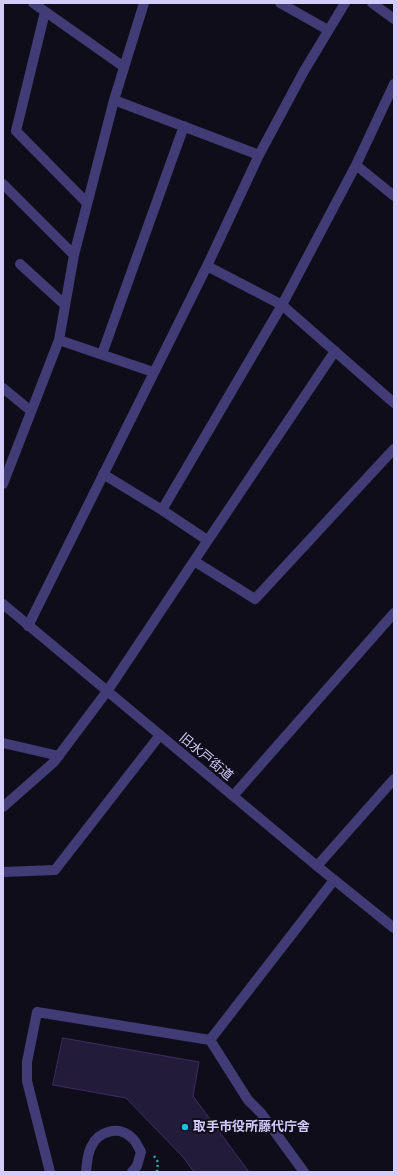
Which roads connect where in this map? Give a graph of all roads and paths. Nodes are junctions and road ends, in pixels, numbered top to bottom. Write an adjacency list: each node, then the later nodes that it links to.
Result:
1 (33, 3): 6 (street)
2 (144, 3): 9 (street)
3 (280, 3): 8 (street)
4 (345, 3): 8 (street)
5 (372, 3): 7 (street)
6 (45, 12): 9 (street); 17 (street)
7 (394, 19)
8 (328, 30): 13 (street)
9 (124, 67): 11 (street)
10 (394, 84): 14 (street)
11 (114, 100): 12 (street); 17 (street)
12 (184, 126): 13 (street); 25 (street)
13 (260, 155): 20 (street)
14 (356, 165): 16 (street); 21 (street)
15 (3, 184): 18 (street)
16 (394, 195)
17 (87, 203): 18 (street)
18 (74, 255): 22 (street)
19 (20, 264): 22 (street)
20 (207, 266): 21 (street); 26 (street)
21 (282, 305): 24 (street); 33 (street)
22 (65, 306): 23 (street)
23 (59, 340): 25 (street); 29 (street)
24 (335, 351): 28 (street); 34 (street)
25 (102, 354): 26 (street)
26 (153, 372): 31 (street)
27 (3, 388): 29 (street)
28 (394, 403)
29 (31, 411): 32 (street)
30 (394, 449): 35 (street)
31 (103, 474): 33 (street); 38 (street)
32 (3, 484)
33 (162, 510): 34 (street)
34 (207, 540): 35 (street)
35 (194, 561): 39 (street)
36 (3, 604): 38 (street, 旧水戸街道)
37 (394, 613): 44 (street)
38 (28, 626): 39 (street, 旧水戸街道)
39 (108, 690): 40 (street, 旧水戸街道); 42 (street)
40 (160, 735): 44 (street, 旧水戸街道); 47 (street)
41 (3, 743): 42 (street)
42 (59, 756): 45 (street)
43 (394, 779): 46 (street)
44 (232, 796): 46 (street, 旧水戸街道)
45 (3, 807)
46 (317, 866): 48 (street, 旧水戸街道)
47 (3, 872)
48 (334, 880): 49 (street, 旧水戸街道); 50 (street)
49 (394, 928)
50 (210, 1040): 51 (street); 54 (street)
51 (50, 1172)
52 (86, 1172): 53 (street)
53 (132, 1172)
54 (304, 1172)

